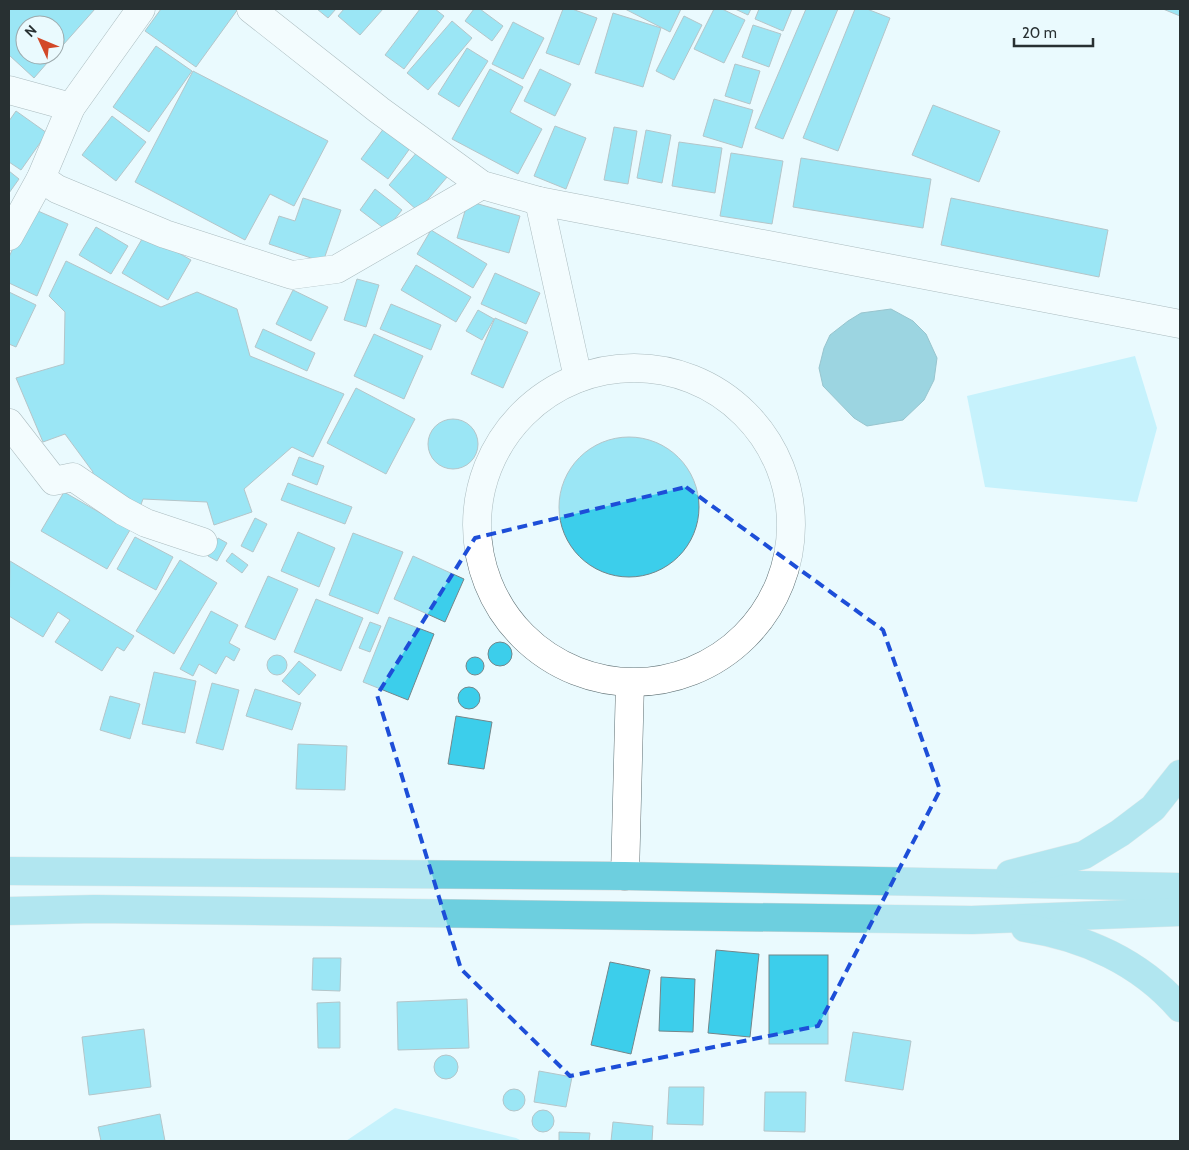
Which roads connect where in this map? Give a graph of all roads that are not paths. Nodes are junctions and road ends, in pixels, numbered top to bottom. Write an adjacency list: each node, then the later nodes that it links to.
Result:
1 (141, 9): 4 (street)
2 (251, 9): 6 (street)
3 (9, 90): 4 (street)
4 (71, 107): 5 (street)
5 (41, 178): 6 (street); 8 (street)
6 (482, 185): 7 (street)
7 (539, 201): 9 (street); 10 (street)
8 (9, 236)
9 (1180, 324)
10 (578, 378): 13 (street); 13 (street)
11 (9, 422): 12 (street)
12 (203, 542)
13 (630, 683): 16 (street)
14 (1180, 774): 17 (main road)
15 (9, 871): 16 (main road)
16 (625, 876): 17 (main road)
17 (970, 883): 18 (main road)
18 (1180, 887)
19 (9, 911): 21 (main road)
20 (1180, 912): 21 (main road)
21 (972, 920): 22 (main road)
22 (1180, 1008)

